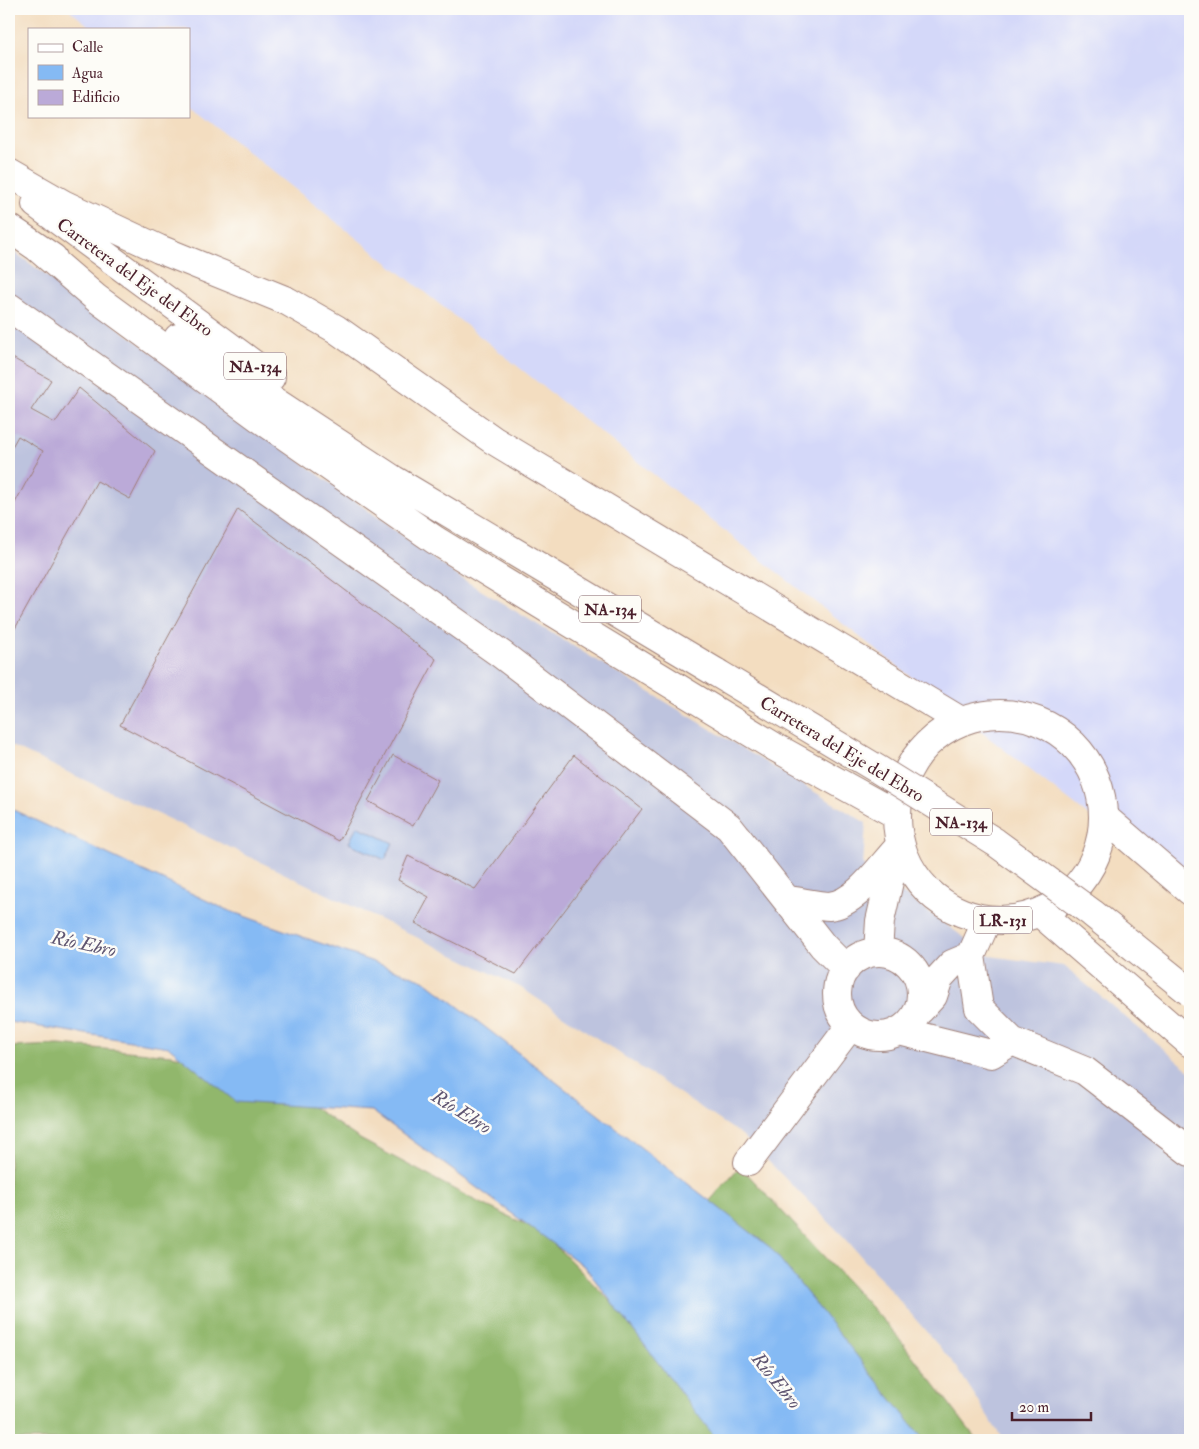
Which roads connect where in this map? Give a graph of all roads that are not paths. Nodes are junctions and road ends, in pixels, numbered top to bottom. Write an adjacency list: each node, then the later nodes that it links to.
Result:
1 (9, 173): 7 (main road)
2 (9, 184): 6 (main road, Carretera del Eje del Ebro / NA-134)
3 (9, 228): 4 (main road, Carretera del Eje del Ebro / NA-134)
4 (39, 249): 6 (main road, Carretera del Eje del Ebro / NA-134); 9 (main road)
5 (9, 308): 11 (main road)
6 (503, 545): 17 (main road, Carretera del Eje del Ebro / NA-134, bridge)
7 (961, 721): 8 (main road, LR-131); 9 (main road, LR-131)
8 (1104, 817): 10 (main road); 12 (main road, LR-131)
9 (897, 832): 11 (main road); 13 (main road, LR-131); 14 (main road)
10 (1190, 891)
11 (787, 900): 16 (main road)
12 (1040, 913): 13 (main road, LR-131); 21 (main road)
13 (986, 920): 15 (main road)
14 (878, 952): 16 (main road); 18 (main road)
15 (972, 956): 18 (main road); 20 (main road)
16 (846, 969): 19 (main road)
17 (1190, 992)
18 (908, 1022): 19 (main road); 20 (main road)
19 (851, 1025): 23 (main road)
20 (1012, 1041): 22 (main road)
21 (1190, 1043)
22 (1190, 1152)
23 (748, 1162)

